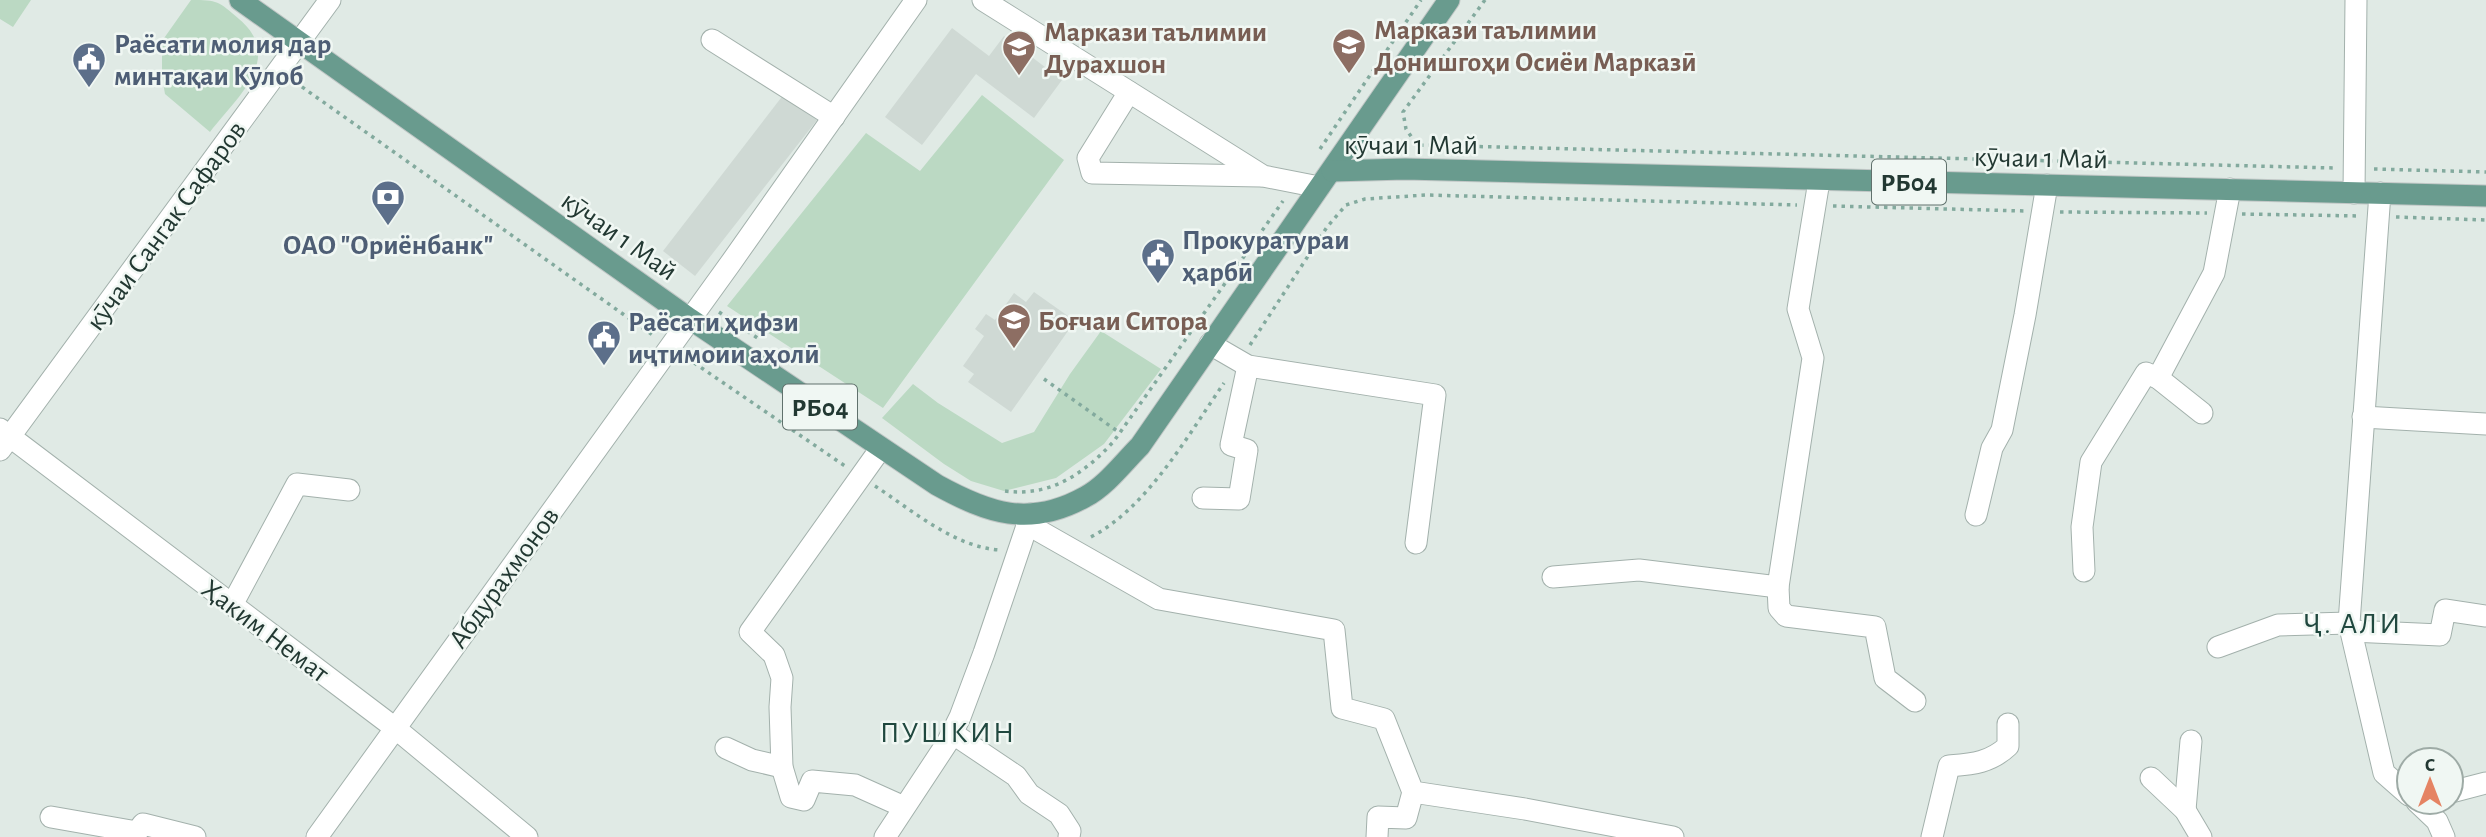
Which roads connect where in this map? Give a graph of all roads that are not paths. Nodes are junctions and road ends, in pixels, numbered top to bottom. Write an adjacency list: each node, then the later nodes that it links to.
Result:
1 (240, 0): 8 (main road, кӯчаи 1 Май / РБ04)
2 (330, 0): 8 (street, кӯчаи Сангак Сафаров)
3 (916, 0): 10 (street, Абдурахмонов)
4 (983, 0): 9 (street)
5 (1449, 0): 12 (main road)
6 (2356, 0): 16 (street)
7 (712, 40): 10 (street)
8 (300, 42): 19 (main road, кӯчаи 1 Май / РБ04); 26 (street, кӯчаи Сангак Сафаров)
9 (1129, 92): 11 (street); 11 (street)
10 (834, 117): 19 (street, Абдурахмонов)
11 (1263, 176): 12 (street)
12 (1325, 179): 13 (main road, кӯчаи 1 Май / РБ04); 20 (main road, кӯчаи 1 Май / РБ04)
13 (1819, 181): 14 (main road, кӯчаи 1 Май / РБ04); 35 (street)
14 (2047, 185): 15 (main road, кӯчаи 1 Май / РБ04); 30 (street)
15 (2230, 189): 16 (main road, кӯчаи 1 Май / РБ04); 22 (street)
16 (2354, 193): 17 (main road, кӯчаи 1 Май / РБ04)
17 (2380, 193): 18 (main road, кӯчаи 1 Май / РБ04); 24 (street)
18 (2486, 196)
19 (690, 319): 27 (main road, кӯчаи 1 Май / РБ04); 42 (street, Абдурахмонов)
20 (1210, 344): 21 (street); 31 (main road, кӯчаи 1 Май / РБ04)
21 (1244, 363): 29 (street); 32 (street)
22 (2158, 378): 23 (street); 33 (street)
23 (2202, 413)
24 (2363, 416): 25 (street); 38 (street)
25 (2486, 424)
26 (3, 438): 36 (street, Ҳаким Немат)
27 (881, 448): 31 (main road, кӯчаи 1 Май / РБ04); 46 (street)
28 (349, 489): 36 (street)
29 (1203, 498)
30 (1976, 515)
31 (1029, 519): 43 (street); 51 (street)
32 (1416, 543)
33 (2084, 571)
34 (1553, 577): 35 (street)
35 (1778, 587): 40 (street)
36 (232, 605): 42 (street, Ҳаким Немат)
37 (2486, 616): 38 (street)
38 (2350, 627): 39 (street); 48 (street)
39 (2218, 647)
40 (1914, 701)
41 (2008, 724): 62 (street)
42 (395, 728): 56 (street, Абдурахмонов); 57 (street, Ҳаким Немат)
43 (952, 733): 52 (street); 59 (street)
44 (2191, 741): 53 (street)
45 (726, 748): 46 (street)
46 (782, 767): 52 (street)
47 (2151, 778): 53 (street)
48 (2395, 783)
49 (2486, 783): 50 (street)
50 (2465, 788)
51 (1413, 792): 60 (street); 61 (street)
52 (904, 807): 58 (street)
53 (2185, 810): 63 (street)
54 (51, 817): 55 (street)
55 (195, 837)
56 (317, 837)
57 (527, 837)
58 (886, 837)
59 (1069, 837)
60 (1377, 837)
61 (1673, 837)
62 (1932, 837)
63 (2201, 837)

